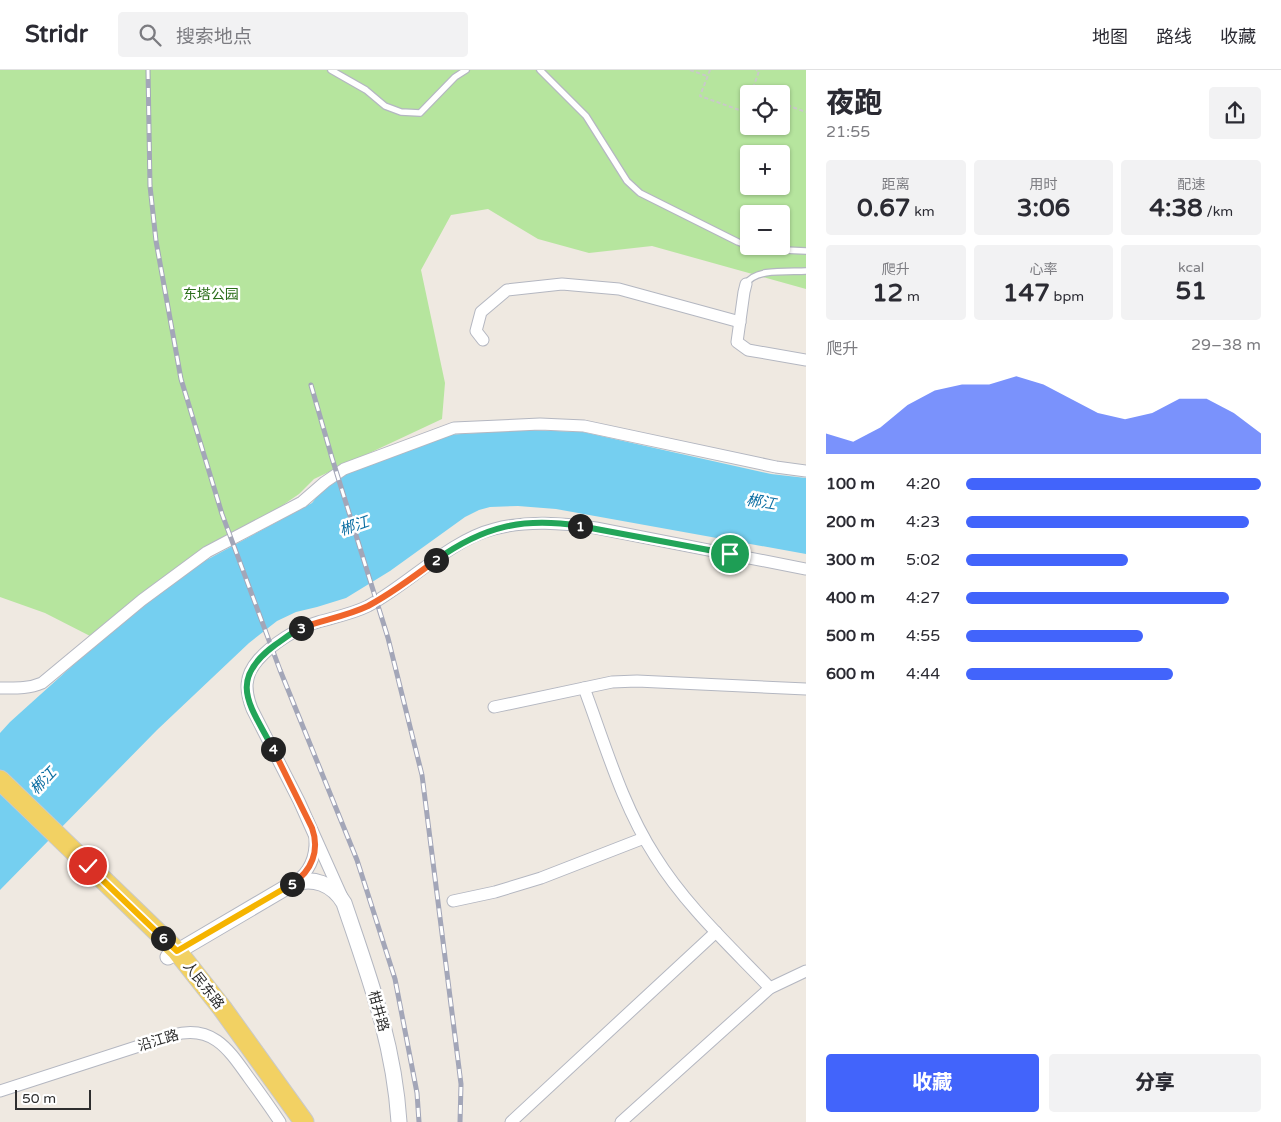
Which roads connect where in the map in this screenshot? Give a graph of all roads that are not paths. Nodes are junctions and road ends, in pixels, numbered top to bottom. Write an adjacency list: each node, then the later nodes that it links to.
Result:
1 (331, 70): 2 (lane)
2 (466, 70)
3 (540, 70): 4 (lane)
4 (740, 243)
5 (790, 250): 6 (lane)
6 (806, 251)
7 (806, 271): 8 (lane)
8 (746, 284): 9 (street)
9 (740, 322): 10 (street); 11 (street)
10 (483, 340)
11 (806, 360)
12 (806, 470): 14 (street)
13 (806, 569): 20 (street)
14 (0, 688)
15 (584, 688): 16 (street); 17 (street); 21 (street)
16 (806, 689)
17 (494, 707)
18 (0, 780): 26 (main road, 人民东路)
19 (0, 795): 26 (main road, 人民东路)
20 (312, 828): 22 (street); 24 (street)
21 (644, 838): 23 (street); 25 (street)
22 (292, 884): 24 (street); 26 (street)
23 (453, 901)
24 (344, 903): 33 (street, 柑井路)
25 (716, 932): 28 (street); 34 (street)
26 (178, 951): 31 (main road, 人民东路); 32 (main road, 人民东路)
27 (806, 971): 28 (street)
28 (770, 988): 35 (street)
29 (0, 1091): 30 (street, 沿江路)
30 (280, 1122)
31 (290, 1122)
32 (304, 1122)
33 (399, 1122)
34 (511, 1122)
35 (621, 1122)

